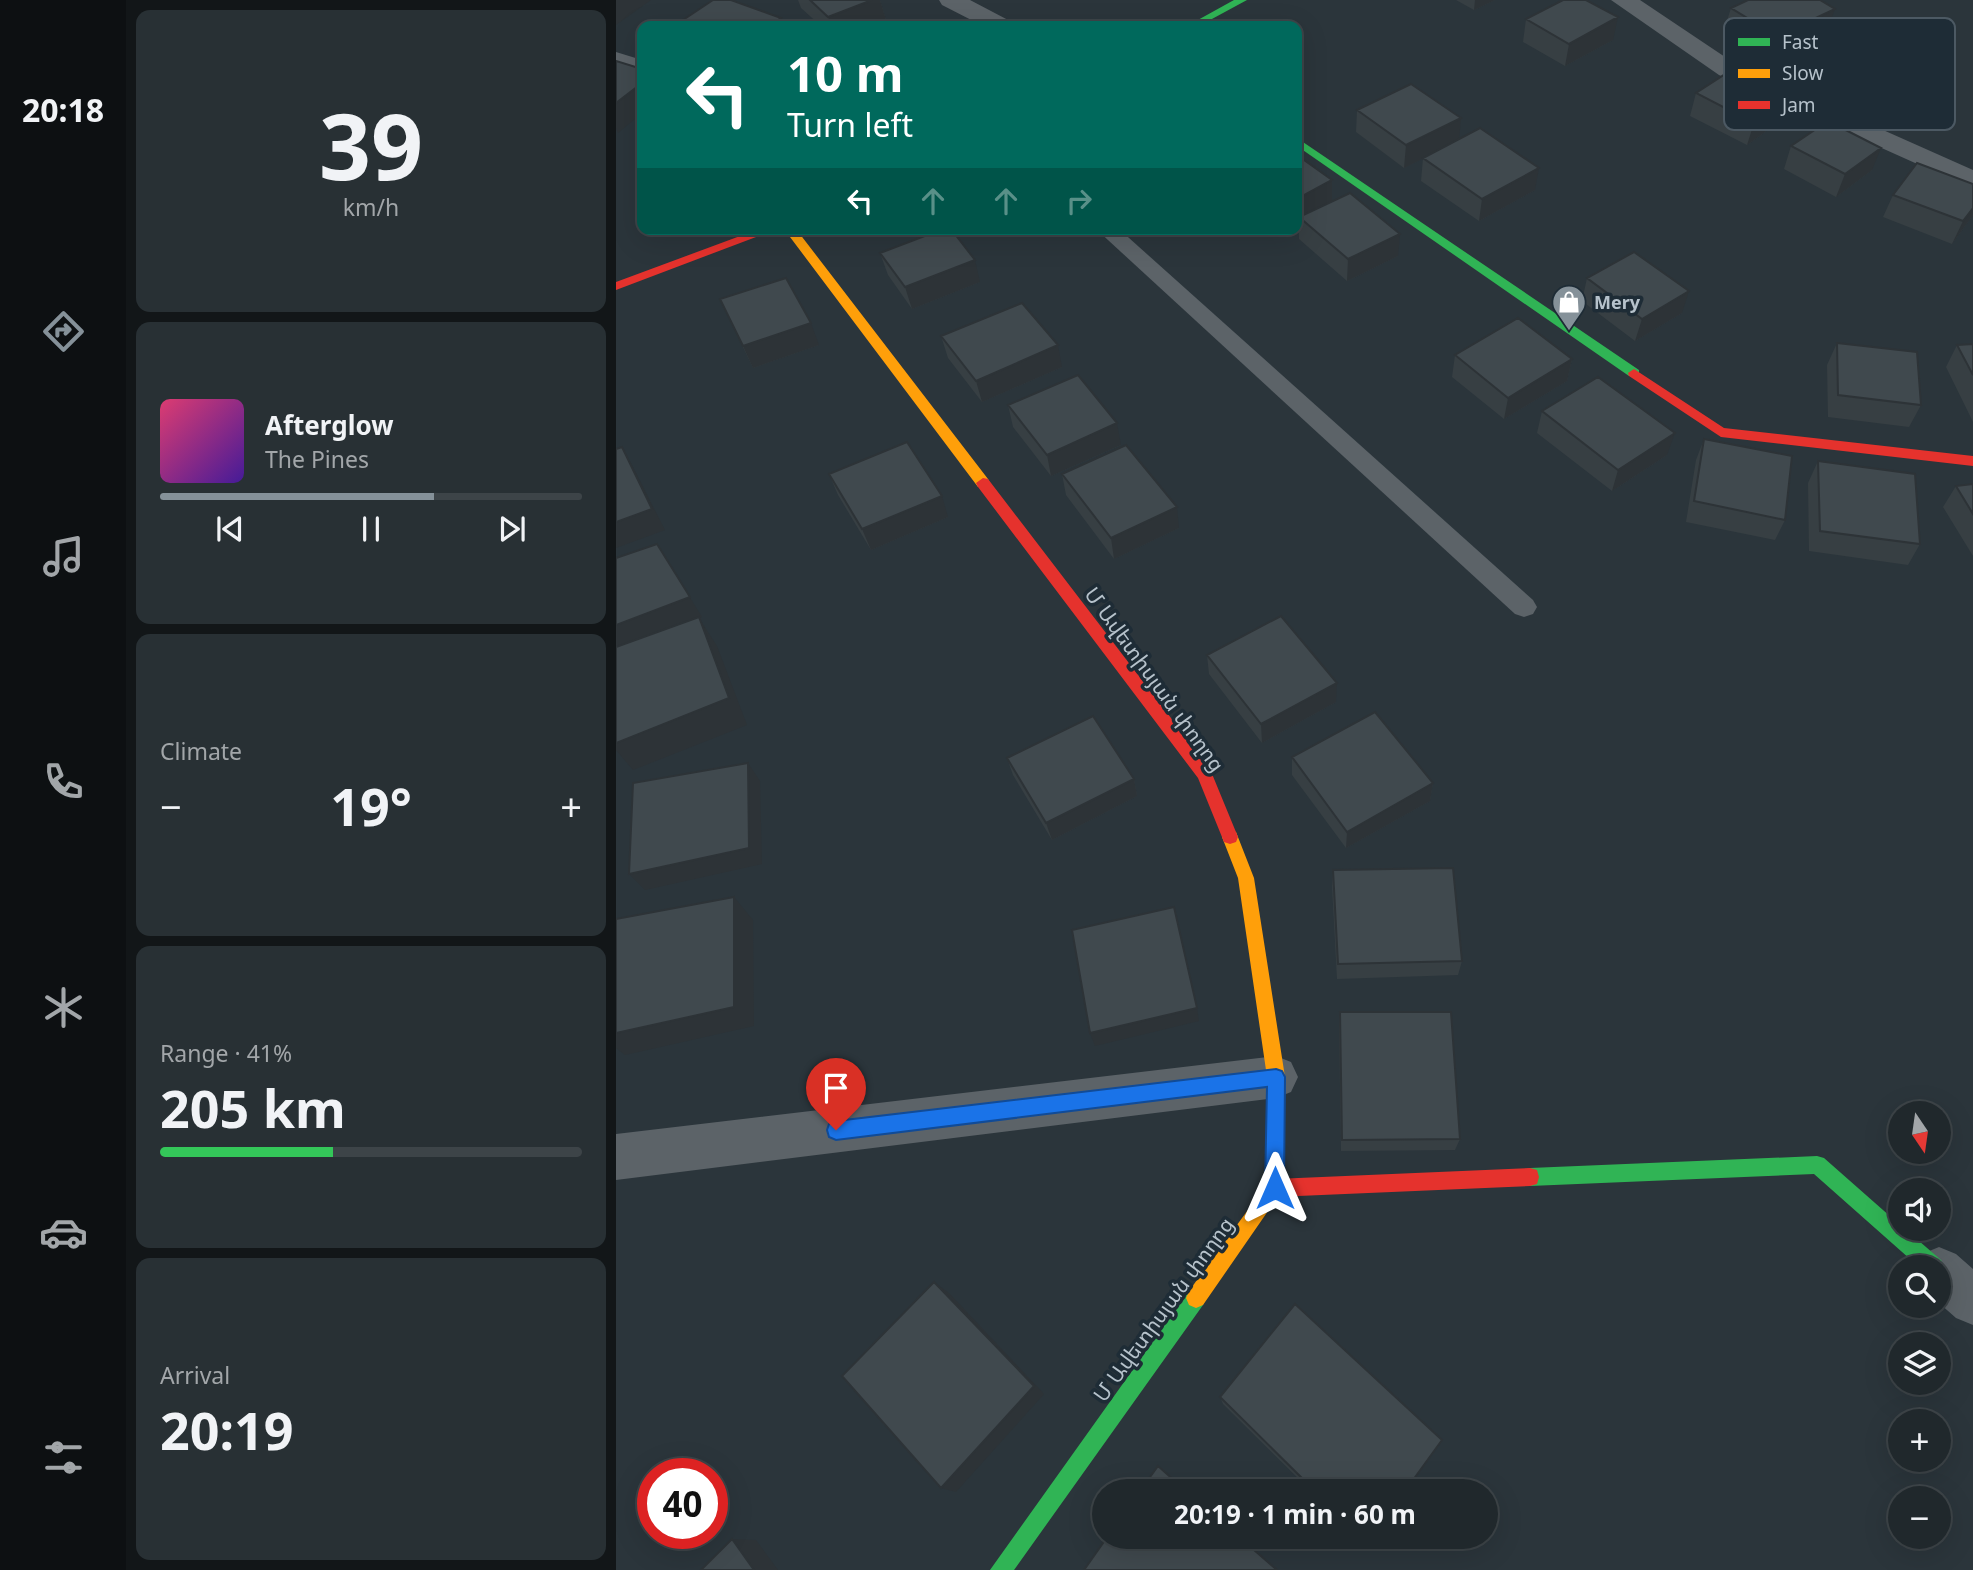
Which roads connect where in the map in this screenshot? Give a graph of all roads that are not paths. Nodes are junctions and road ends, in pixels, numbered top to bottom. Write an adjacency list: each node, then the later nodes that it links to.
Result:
1 (951, 0): 4 (street)
2 (1242, 0): 5 (street)
3 (1623, 0): 8 (street)
4 (992, 21)
5 (1202, 21)
6 (616, 60): 7 (street)
7 (637, 67)
8 (1724, 67)
9 (1862, 130): 11 (street)
10 (1302, 144): 16 (street)
11 (1973, 180)
12 (754, 235): 15 (street)
13 (795, 235): 18 (street, Մ Ավետիսյան փողոց)
14 (1113, 235): 17 (lane)
15 (616, 285)
16 (1973, 461)
17 (1524, 607)
18 (1276, 1077): 19 (street); 20 (street, Մ Ավետիսյան փողոց)
19 (616, 1157)
20 (1275, 1188): 21 (street); 24 (street, Մ Ավետիսյան փողոց)
21 (1920, 1255)
22 (1951, 1282): 23 (street)
23 (1973, 1301)
24 (1001, 1570)

